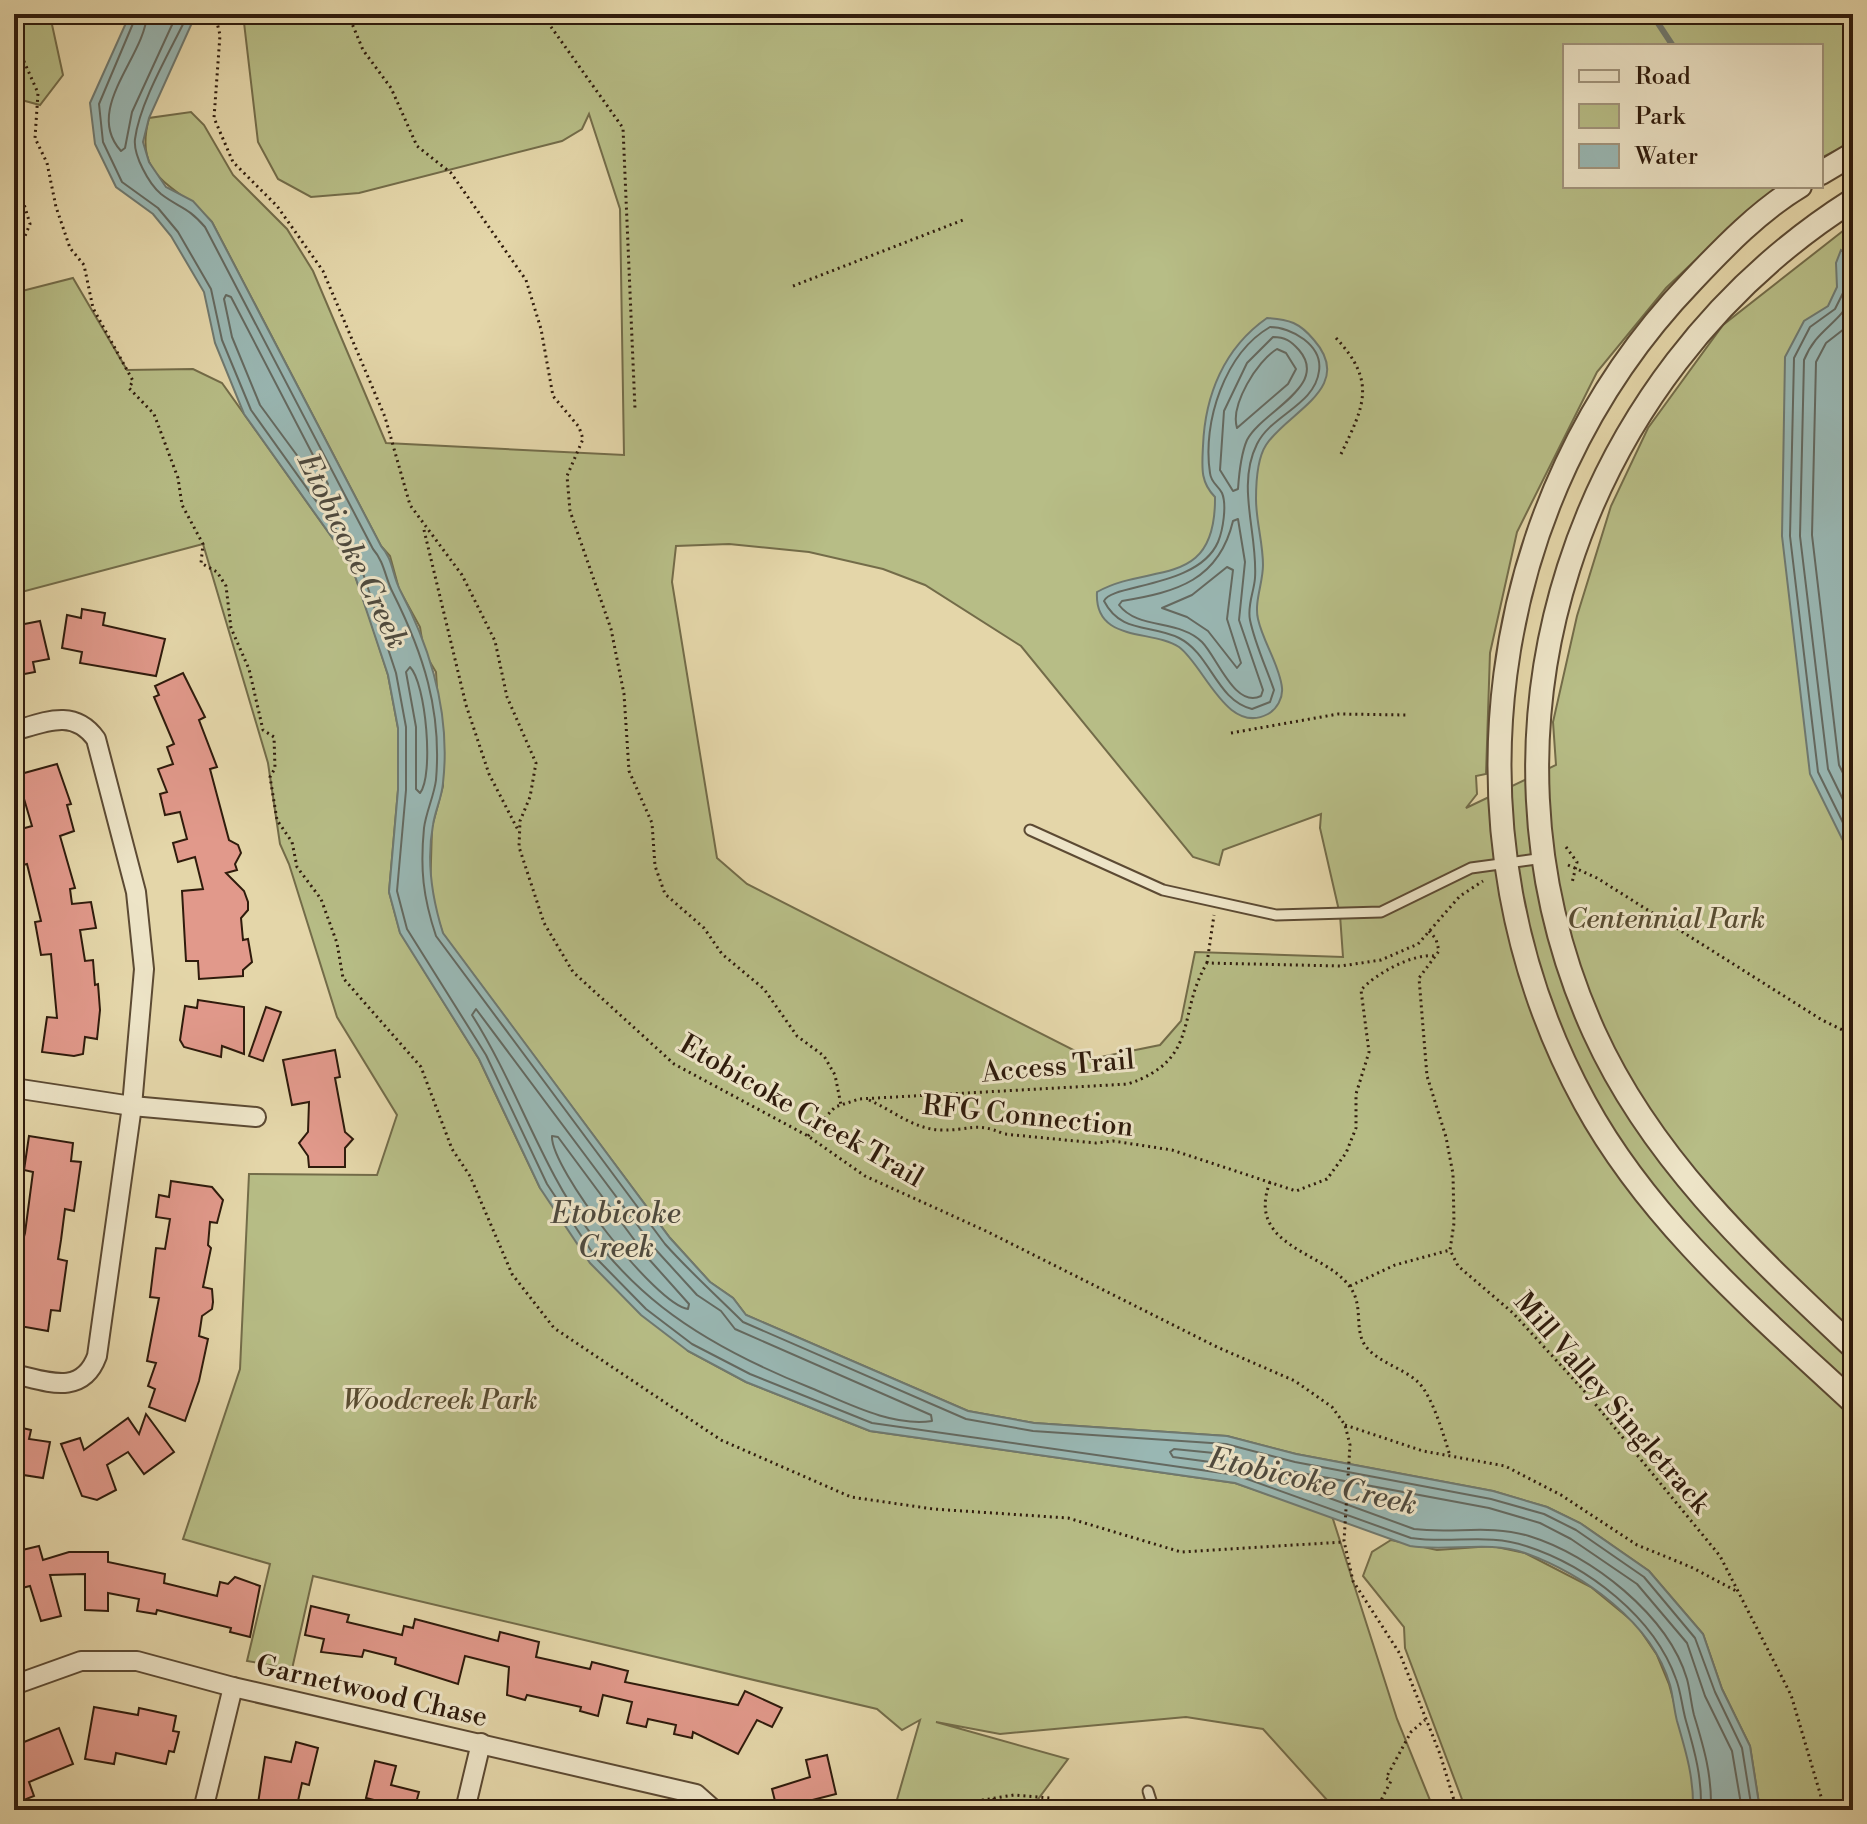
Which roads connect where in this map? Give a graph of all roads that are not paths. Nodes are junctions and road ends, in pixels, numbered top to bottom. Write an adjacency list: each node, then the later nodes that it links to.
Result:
1 (1853, 154): 2 (street)
2 (1823, 172)
3 (1797, 188): 8 (street)
4 (1853, 200): 7 (street)
5 (14, 731): 10 (street)
6 (1030, 830): 8 (lane)
7 (1544, 858): 8 (lane); 12 (street)
8 (1505, 864): 14 (street)
9 (14, 1088): 10 (street)
10 (132, 1106): 11 (street); 13 (street)
11 (256, 1117)
12 (1853, 1347)
13 (14, 1374)
14 (1853, 1402)
15 (14, 1685): 16 (street, Garnetwood Chase)
16 (233, 1687): 17 (street, Garnetwood Chase); 19 (street)
17 (481, 1743): 20 (street); 21 (street, Garnetwood Chase)
18 (1148, 1791): 22 (lane)
19 (203, 1810)
20 (465, 1810)
21 (714, 1810)
22 (1154, 1810)

